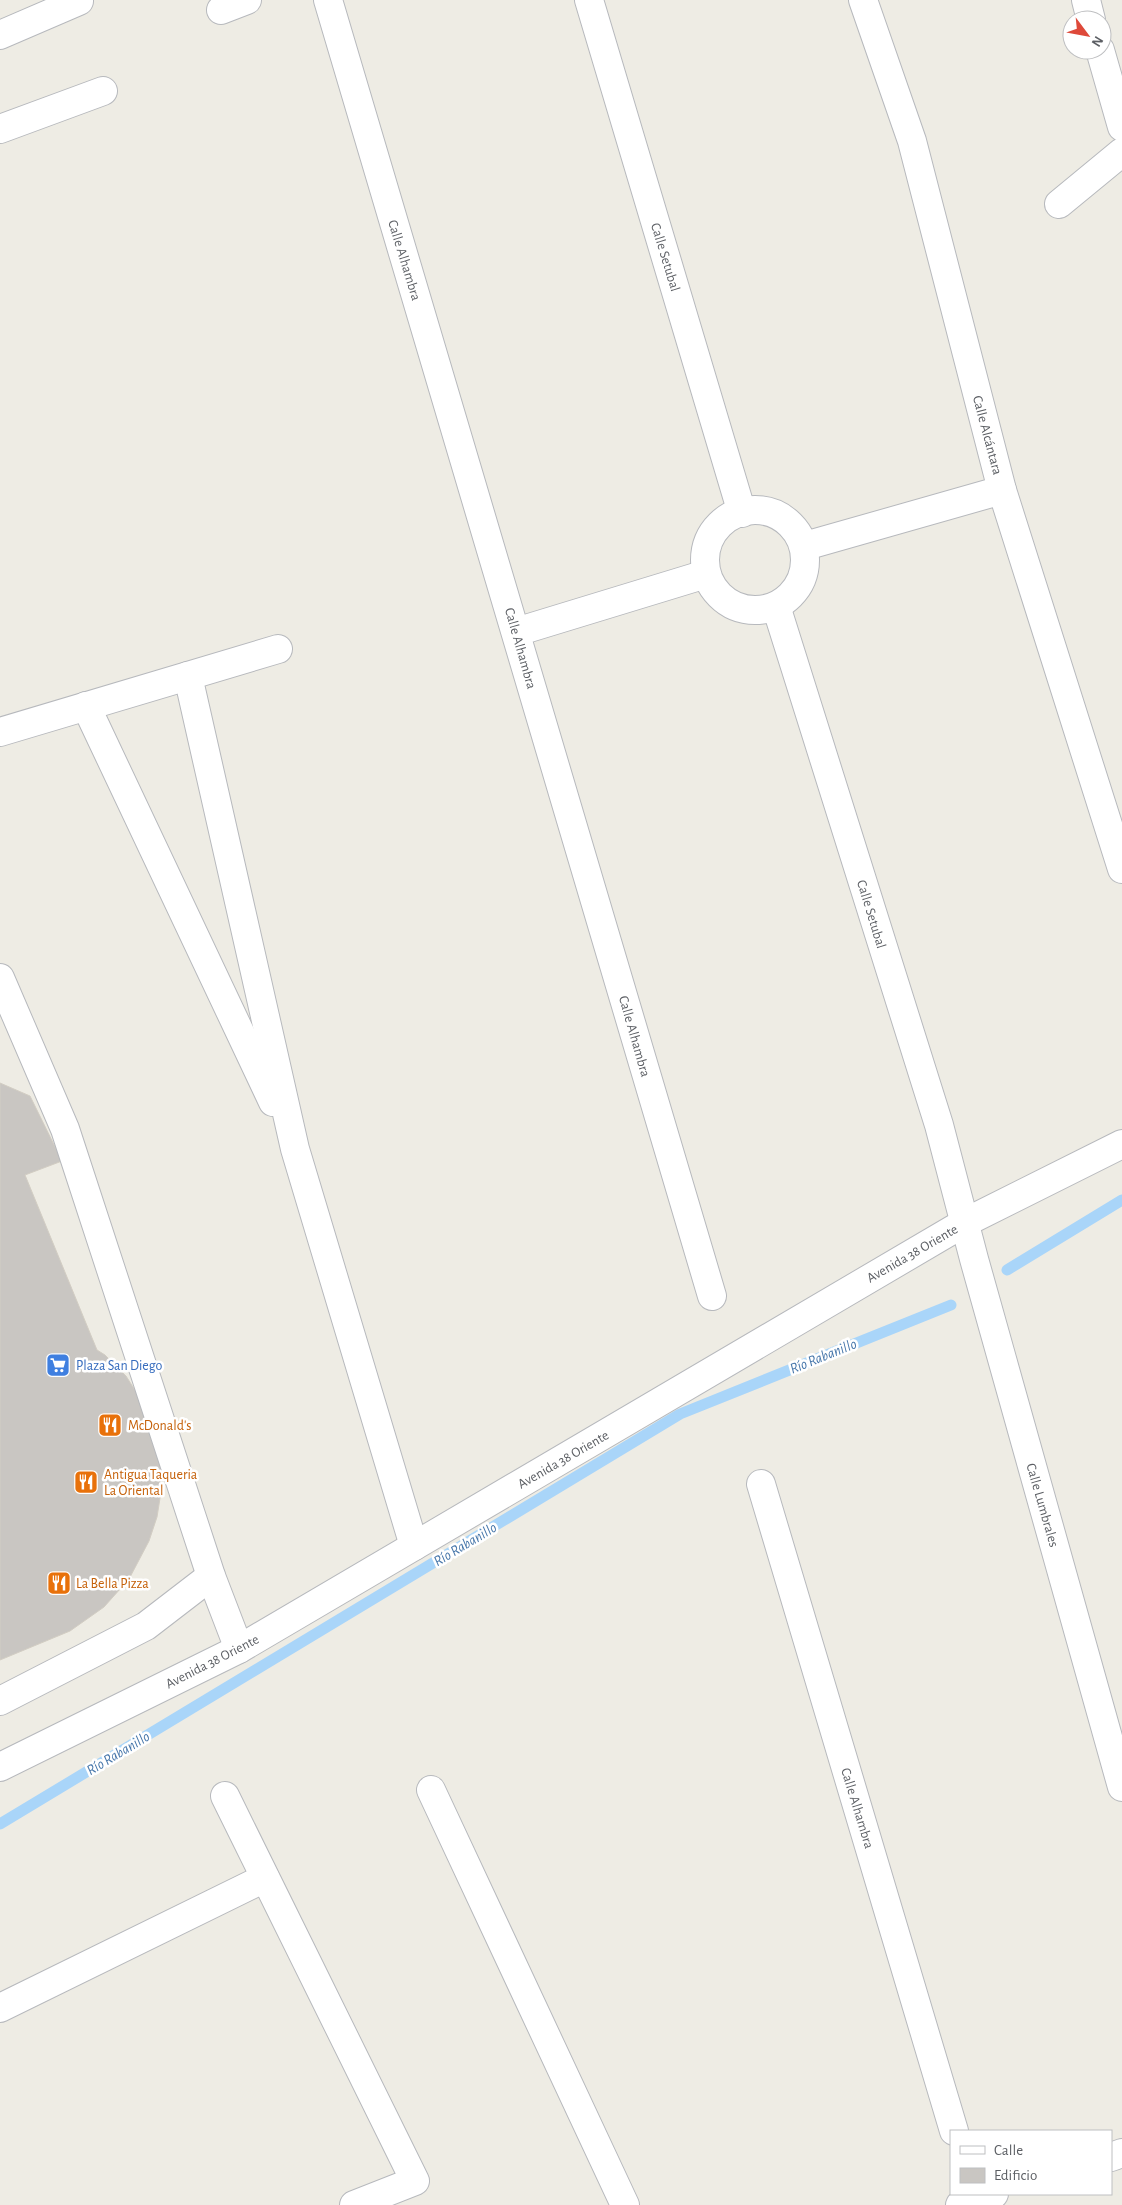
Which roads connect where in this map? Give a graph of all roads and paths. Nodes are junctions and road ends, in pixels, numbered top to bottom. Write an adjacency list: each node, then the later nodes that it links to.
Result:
1 (247, 0): 6 (street)
2 (328, 0): 19 (street, Calle Alhambra)
3 (589, 0): 15 (street, Calle Setubal)
4 (864, 0): 14 (street, Calle Alcántara)
5 (79, 1): 7 (street)
6 (221, 10)
7 (0, 35)
8 (1103, 60): 10 (street)
9 (103, 91): 11 (street)
10 (1122, 127)
11 (0, 129)
12 (1122, 152): 13 (street)
13 (1059, 204)
14 (1002, 490): 16 (street); 24 (street, Calle Alcántara)
15 (742, 513): 16 (street); 17 (street)
16 (805, 546): 18 (street)
17 (706, 574): 18 (street); 19 (street)
18 (776, 606): 28 (street, Calle Setubal)
19 (516, 632): 29 (street, Calle Alhambra)
20 (278, 649): 21 (street)
21 (188, 676): 22 (street); 27 (street)
22 (86, 706): 23 (street); 27 (street)
23 (0, 732)
24 (1122, 869)
25 (0, 978): 32 (street)
26 (1122, 1144): 28 (street, Avenida 38 Oriente)
27 (295, 1149): 31 (street)
28 (964, 1223): 31 (street, Avenida 38 Oriente); 36 (street, Calle Lumbrales)
29 (712, 1296)
30 (761, 1484): 41 (street, Calle Alhambra)
31 (414, 1546): 33 (street, Avenida 38 Oriente)
32 (211, 1576): 33 (street); 34 (street)
33 (239, 1649): 35 (street, Avenida 38 Oriente)
34 (0, 1701)
35 (0, 1767)
36 (1122, 1788)
37 (431, 1790): 43 (street)
38 (225, 1796): 39 (street)
39 (265, 1878): 40 (street); 42 (street)
40 (0, 2008)
41 (954, 2130)
42 (354, 2205)
43 (625, 2205)

